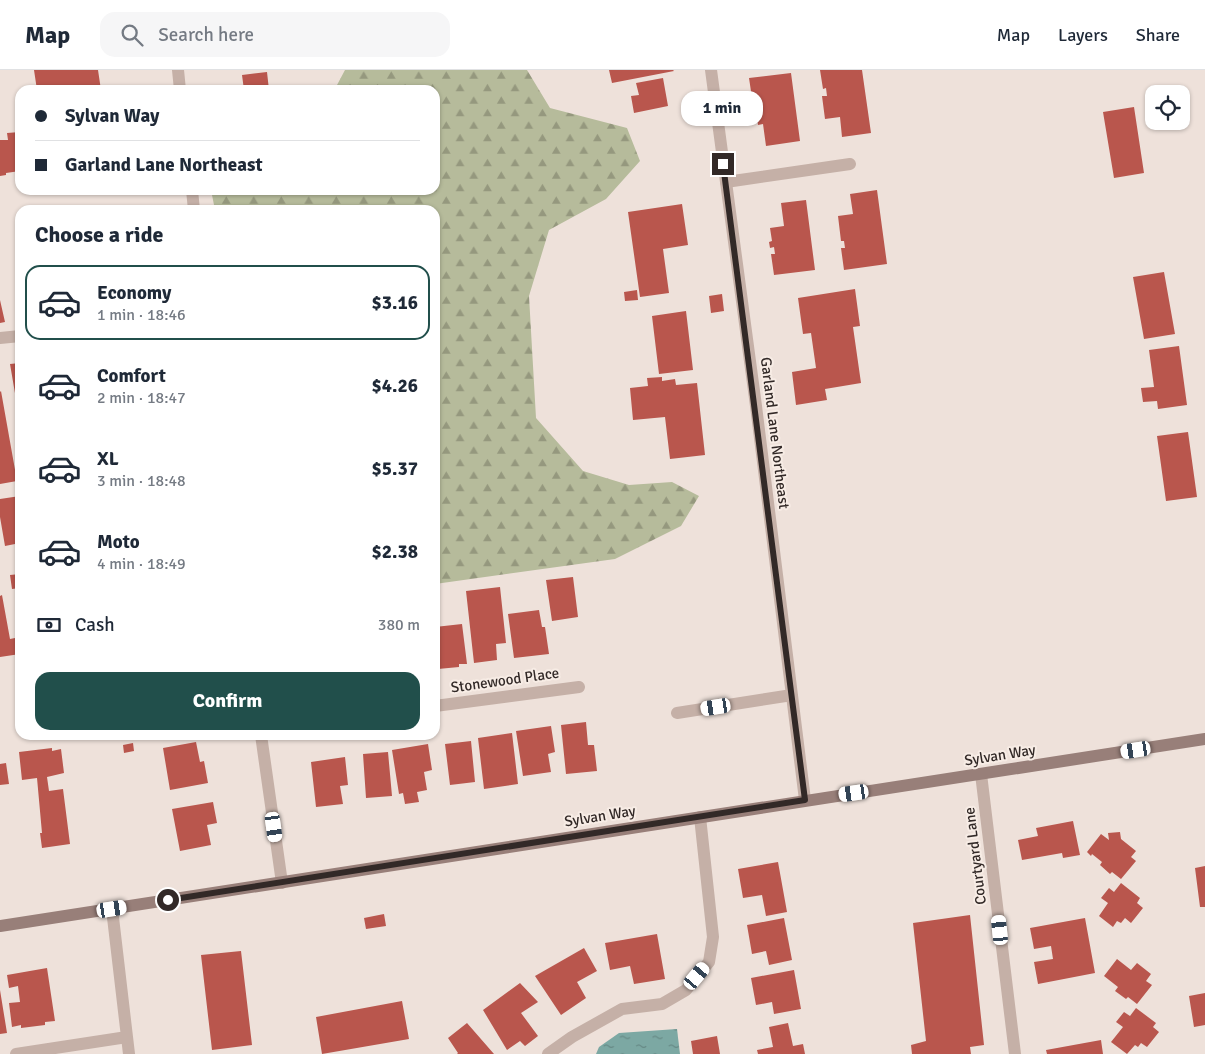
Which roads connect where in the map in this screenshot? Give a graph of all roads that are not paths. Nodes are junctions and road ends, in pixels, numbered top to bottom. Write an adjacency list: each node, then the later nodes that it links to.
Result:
1 (178, 70): 3 (street)
2 (711, 70): 5 (street, Garland Lane Northeast)
3 (180, 85)
4 (850, 164): 5 (street)
5 (726, 182): 9 (street, Garland Lane Northeast)
6 (15, 336): 7 (street)
7 (0, 338)
8 (579, 687): 10 (street, Stonewood Place)
9 (792, 696): 11 (street); 15 (street, Garland Lane Northeast)
10 (440, 705)
11 (677, 713)
12 (1205, 739): 14 (main road, Sylvan Way)
13 (262, 740): 17 (street)
14 (981, 774): 15 (main road, Sylvan Way); 24 (street, Courtyard Lane)
15 (805, 800): 16 (main road, Sylvan Way)
16 (700, 817): 17 (main road, Sylvan Way); 23 (street)
17 (282, 882): 18 (main road, Sylvan Way)
18 (112, 909): 19 (main road, Sylvan Way); 20 (street)
19 (0, 926)
20 (127, 1037): 21 (street); 22 (street)
21 (16, 1054)
22 (129, 1054)
23 (548, 1054)
24 (1015, 1054)

